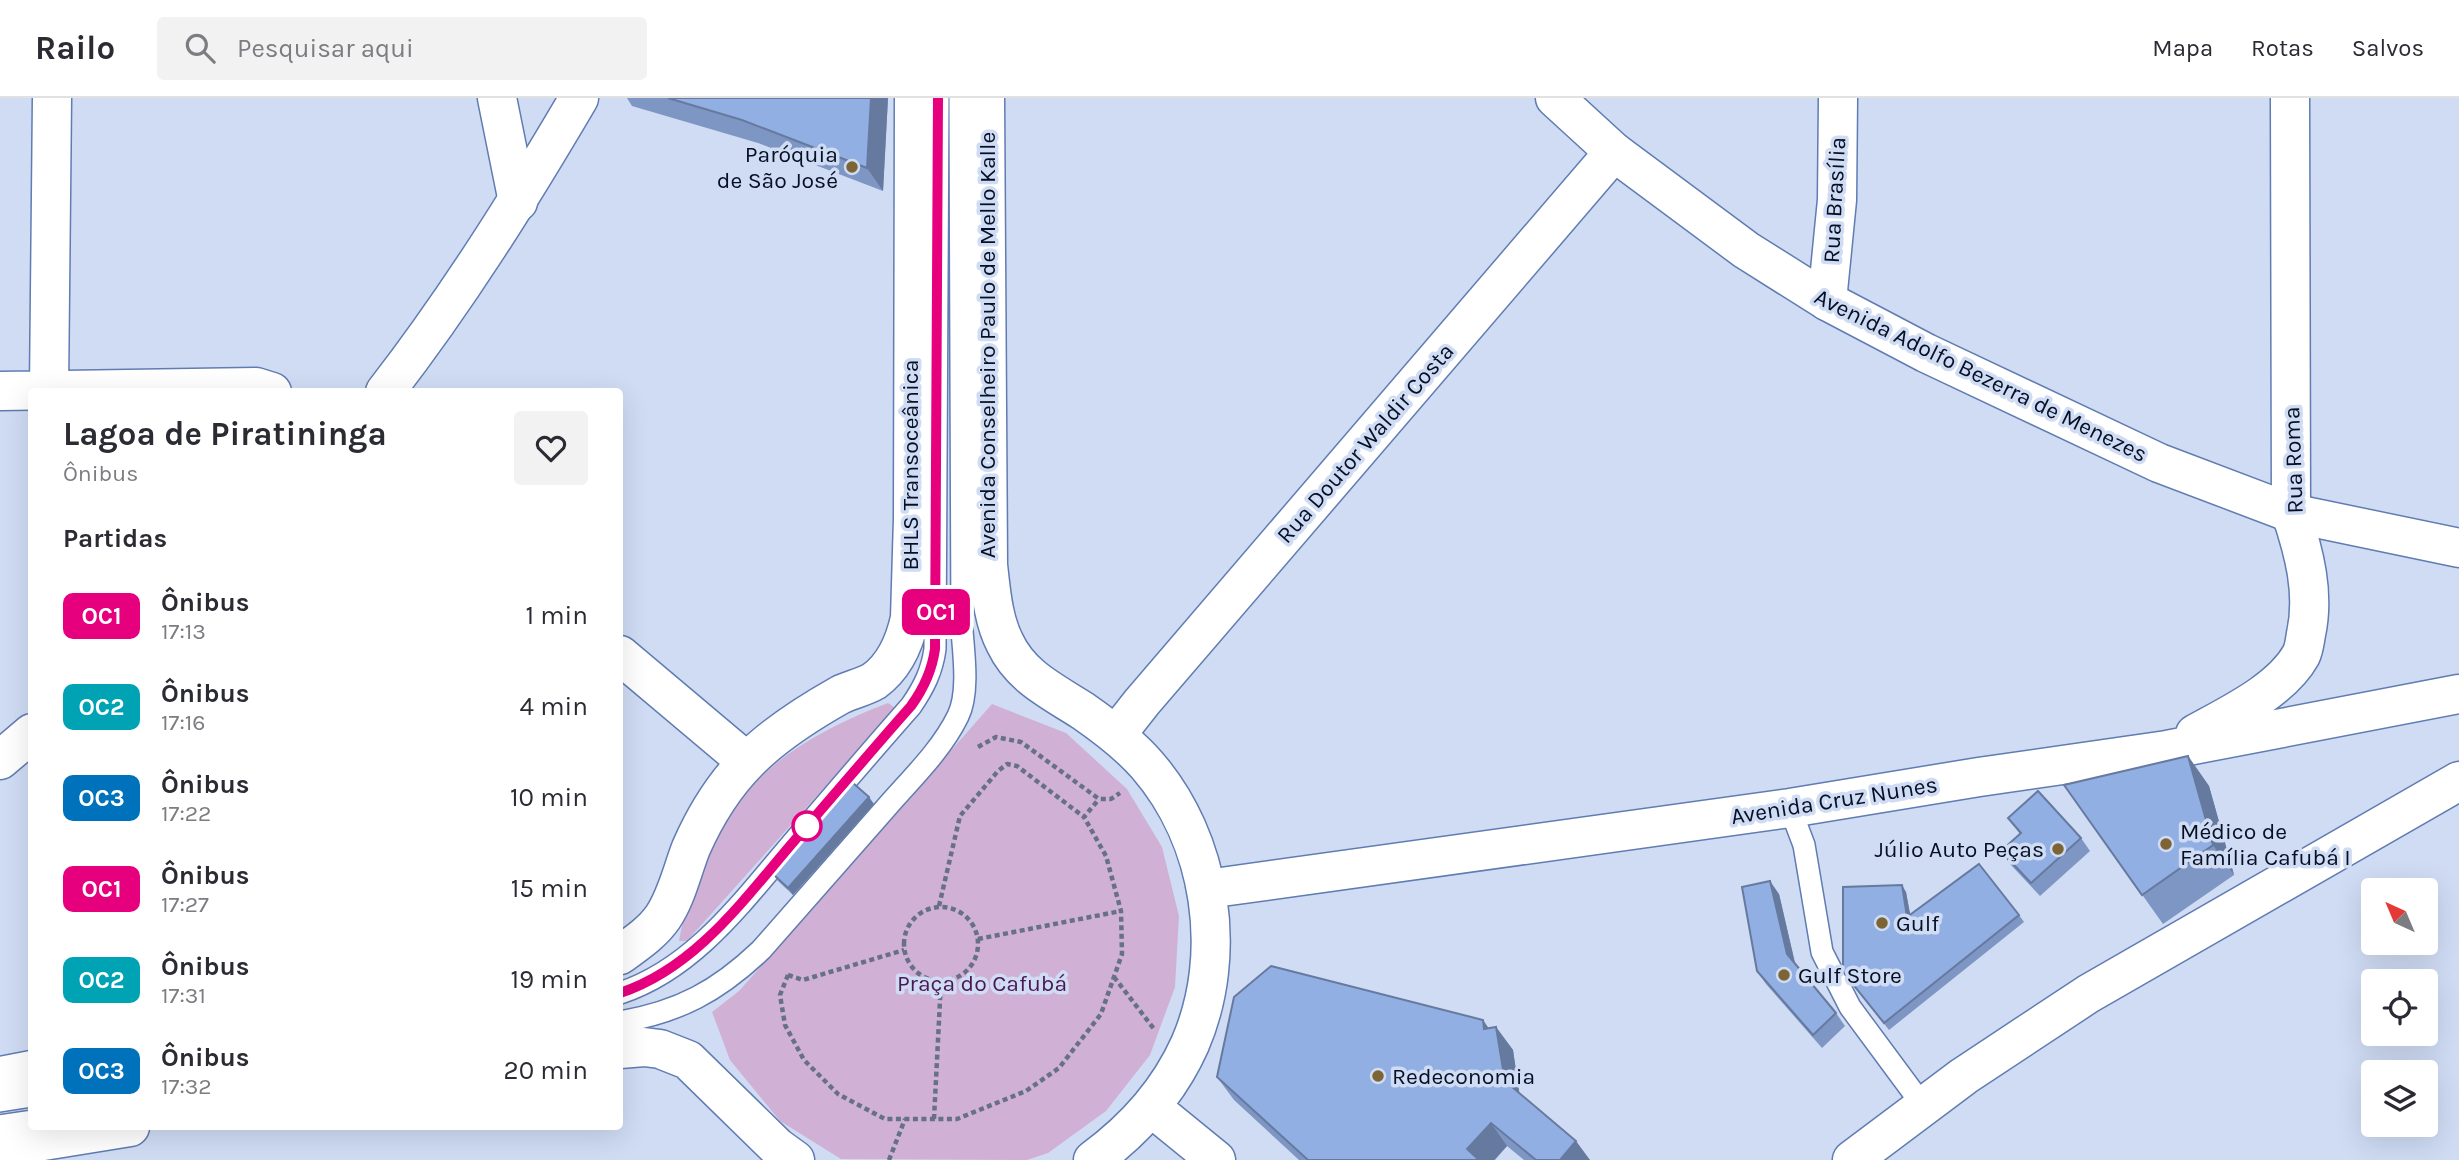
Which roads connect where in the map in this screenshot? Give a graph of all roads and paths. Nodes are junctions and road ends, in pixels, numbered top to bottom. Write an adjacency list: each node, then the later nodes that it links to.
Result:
1 (52, 98): 14 (street)
2 (497, 98): 12 (street)
3 (579, 98): 12 (street)
4 (915, 98): 29 (street)
5 (938, 98): 45 (lane, BHLS Transoceânica)
6 (960, 98): 46 (lane)
7 (985, 98): 24 (street, Avenida Conselheiro Paulo de Mello Kalle)
8 (1555, 98): 11 (street, Avenida Adolfo Bezerra de Menezes)
9 (1838, 98): 13 (street, Rua Brasília)
10 (2290, 98): 20 (street, Rua Roma)
11 (1614, 152): 13 (street, Avenida Adolfo Bezerra de Menezes); 24 (street, Rua Doutor Waldir Costa)
12 (518, 202): 17 (street)
13 (1827, 301): 20 (street, Avenida Adolfo Bezerra de Menezes)
14 (49, 388)
15 (187, 388): 16 (street)
16 (259, 388)
17 (388, 388)
18 (28, 390): 19 (street)
19 (0, 391)
20 (2291, 513): 21 (street, Avenida Adolfo Bezerra de Menezes); 26 (street, Rua Roma)
21 (2459, 548)
22 (623, 658): 29 (street)
23 (2459, 694): 26 (street, Avenida Cruz Nunes)
24 (1116, 735): 35 (street, Avenida Conselheiro Paulo de Mello Kalle)
25 (28, 736): 28 (street)
26 (2167, 750): 33 (street, Avenida Cruz Nunes)
27 (971, 756): 32 (path)
28 (0, 760)
29 (747, 762): 39 (street)
30 (2459, 781): 54 (street)
31 (1127, 789): 32 (path)
32 (1098, 799): 34 (path)
33 (1790, 808): 35 (street, Avenida Cruz Nunes); 54 (lane)
34 (1084, 817): 36 (path); 37 (path)
35 (1207, 889): 47 (street, Avenida Conselheiro Paulo de Mello Kalle)
36 (939, 906): 38 (path); 40 (path)
37 (1121, 911): 38 (path); 43 (path)
38 (978, 939): 44 (path)
39 (630, 948)
40 (904, 950): 42 (path); 44 (path)
41 (783, 970): 42 (path)
42 (788, 975): 55 (path)
43 (1114, 977): 47 (path); 56 (path)
44 (941, 981): 56 (path)
45 (623, 992)
46 (623, 1021)
47 (1190, 1044): 53 (street, Avenida Conselheiro Paulo de Mello Kalle)
48 (623, 1049): 61 (street)
49 (28, 1071): 50 (street)
50 (0, 1076)
51 (28, 1097): 52 (lane)
52 (0, 1101)
53 (1151, 1107): 63 (street, Avenida Conselheiro Paulo de Mello Kalle); 64 (street)
54 (1924, 1107): 65 (street)
55 (905, 1119): 56 (path); 62 (path)
56 (934, 1119)
57 (28, 1122): 58 (lane)
58 (0, 1126)
59 (111, 1130): 60 (street)
60 (0, 1148)
61 (779, 1156)
62 (889, 1160)
63 (1093, 1160)
64 (1216, 1160)
65 (1852, 1160)

